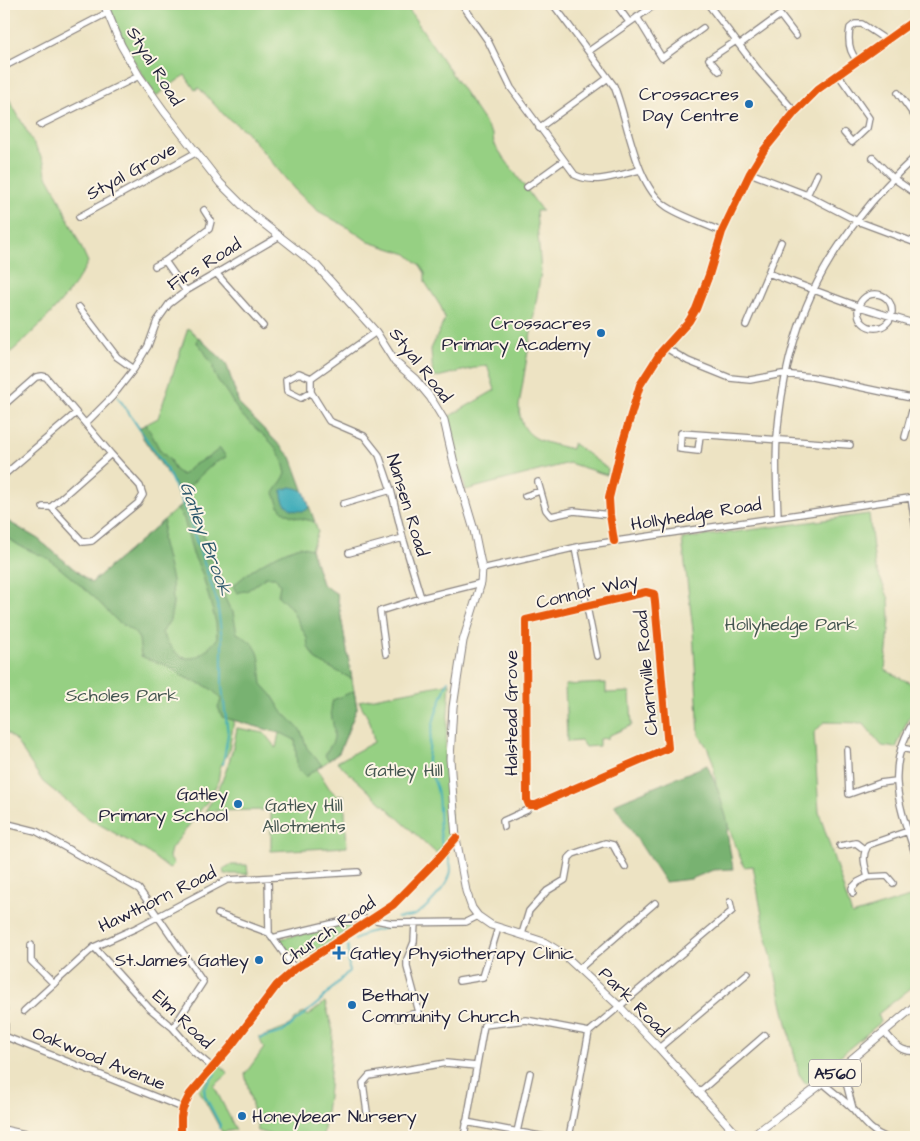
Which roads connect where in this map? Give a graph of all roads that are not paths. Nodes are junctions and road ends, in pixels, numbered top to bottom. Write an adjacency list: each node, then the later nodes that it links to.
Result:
1 (104, 4): 7 (main road, Styal Road)
2 (462, 4): 26 (street)
3 (553, 4): 15 (street)
4 (616, 4): 10 (street)
5 (656, 4): 8 (street)
6 (708, 4): 14 (street)
7 (107, 13): 17 (street); 20 (main road, Styal Road)
8 (637, 17): 10 (street); 11 (street)
9 (916, 19): 13 (street)
10 (629, 22): 15 (street)
11 (703, 28)
12 (796, 36): 14 (street)
13 (886, 40): 16 (street); 16 (street)
14 (737, 43): 18 (street); 23 (street)
15 (589, 51): 21 (street)
16 (857, 60): 19 (street)
17 (7, 65)
18 (719, 71)
19 (838, 74): 23 (street); 27 (street)
20 (139, 76): 25 (street); 28 (main road, Styal Road)
21 (608, 78): 26 (street); 32 (street)
22 (898, 93): 24 (street)
23 (795, 112): 33 (street)
24 (916, 118)
25 (40, 125)
26 (540, 128): 31 (street)
27 (844, 133)
28 (197, 152): 40 (street, Styal Grove); 43 (main road, Styal Road)
29 (916, 156): 35 (street)
30 (873, 158): 35 (street)
31 (563, 161): 32 (street); 36 (street)
32 (640, 170): 42 (street)
33 (750, 173): 38 (street); 42 (street)
34 (817, 174): 38 (street)
35 (893, 178): 37 (street); 41 (street)
36 (527, 187)
37 (916, 194)
38 (807, 195): 41 (street)
39 (204, 210): 46 (street)
40 (79, 216)
41 (857, 221): 45 (street); 51 (street)
42 (722, 232): 59 (street)
43 (280, 236): 48 (street, Firs Road); 58 (main road, Styal Road)
44 (781, 242): 49 (street)
45 (916, 242)
46 (165, 261): 47 (street); 50 (street)
47 (156, 266)
48 (216, 273): 50 (street, Firs Road); 57 (street)
49 (768, 273): 51 (street); 56 (street)
50 (186, 291): 60 (street, Firs Road)
51 (813, 291): 53 (street); 61 (street)
52 (79, 307): 60 (street)
53 (860, 307): 54 (street); 54 (street); 54 (street)
54 (891, 316): 55 (street)
55 (916, 324)
56 (746, 325)
57 (263, 326)
58 (376, 332): 62 (street); 89 (main road, Styal Road)
59 (666, 348): 61 (street); 82 (street)
60 (134, 369): 67 (street, Firs Road)
61 (786, 375): 64 (street); 70 (street)
62 (311, 378): 63 (street); 63 (street)
63 (312, 392): 75 (street, Nansen Road)
64 (916, 398): 69 (street)
65 (4, 405): 66 (street)
66 (76, 413): 67 (street); 73 (street)
67 (86, 423): 72 (street)
68 (700, 435): 70 (street)
69 (905, 437)
70 (777, 439): 71 (street); 83 (street)
71 (850, 445)
72 (111, 454): 81 (street); 81 (street)
73 (4, 476)
74 (538, 482): 76 (street)
75 (391, 490): 79 (street); 85 (street, Nansen Road)
76 (540, 491): 77 (street); 82 (street)
77 (525, 496)
78 (914, 498): 83 (street, Hollyhedge Road); 84 (street)
79 (343, 504)
80 (43, 507): 81 (street)
81 (51, 507)
82 (610, 515): 86 (street)
83 (778, 517): 86 (street, Hollyhedge Road)
84 (916, 529)
85 (403, 538): 88 (street); 92 (street, Nansen Road)
86 (614, 542): 87 (street, Hollyhedge Road)
87 (575, 548): 89 (street, Hollyhedge Road); 93 (street)
88 (349, 553)
89 (482, 568): 90 (main road, Styal Road)
90 (481, 583): 92 (street); 106 (main road, Styal Road)
91 (654, 594): 93 (street, Connor Way); 102 (street, Charnville Road)
92 (421, 598): 95 (street)
93 (587, 605): 94 (street, Connor Way); 96 (street)
94 (526, 620): 102 (street, Halstead Grove)
95 (386, 654)
96 (597, 656)
97 (916, 718): 98 (street)
98 (901, 748): 100 (street); 101 (street)
99 (847, 750): 101 (street)
100 (916, 751)
101 (896, 781): 105 (street)
102 (530, 805): 104 (street)
103 (4, 823): 119 (street)
104 (504, 827)
105 (908, 831): 108 (street); 109 (street)
106 (456, 838): 120 (main road); 121 (street, Church Road)
107 (840, 846): 108 (street)
108 (865, 850): 112 (street)
109 (916, 856)
110 (625, 867): 124 (street)
111 (358, 872): 113 (street, Hawthorn Road)
112 (868, 877): 114 (street); 115 (street)
113 (268, 878): 119 (street, Hawthorn Road); 125 (street)
114 (893, 883)
115 (853, 893)
116 (655, 902): 129 (street)
117 (730, 902): 135 (street)
118 (218, 914): 125 (street)
119 (159, 915): 127 (street, Hawthorn Road); 138 (street)
120 (478, 916): 122 (street); 123 (main road, Park Road)
121 (371, 920): 122 (street); 125 (street); 128 (street, Church Road)
122 (414, 922): 137 (street)
123 (498, 928): 124 (main road, Park Road); 131 (street)
124 (522, 934): 129 (main road, Park Road)
125 (271, 935): 128 (street)
126 (31, 945): 132 (street)
127 (94, 947): 132 (street, Hawthorn Road); 138 (street, Elm Road)
128 (294, 969): 146 (street, Church Road)
129 (579, 969): 135 (main road, Park Road)
130 (748, 973): 143 (street)
131 (459, 981)
132 (54, 984): 136 (street, Hawthorn Road)
133 (916, 1005): 139 (main road, A560)
134 (4, 1006): 141 (street)
135 (619, 1006): 140 (street); 143 (main road, Park Road)
136 (24, 1010)
137 (398, 1018)
138 (173, 1028): 146 (street, Elm Road)
139 (884, 1031): 144 (street); 147 (main road, A560)
140 (589, 1032): 145 (street); 163 (street)
141 (4, 1035): 151 (street, Oakwood Avenue)
142 (765, 1035): 150 (street)
143 (659, 1048): 150 (main road, Park Road)
144 (916, 1051)
145 (476, 1066): 153 (street); 154 (street)
146 (212, 1067): 151 (street, Church Road)
147 (842, 1067): 149 (main road, A560); 152 (street)
148 (530, 1073): 157 (street)
149 (823, 1084): 152 (street); 165 (main road, A560)
150 (698, 1092): 164 (main road, Park Road)
151 (183, 1108): 156 (street, Church Road)
152 (853, 1109): 166 (street)
153 (367, 1112)
154 (466, 1122): 157 (street); 161 (street)
155 (4, 1130): 158 (main road)
156 (182, 1130): 159 (street, Church Road); 160 (street)
157 (517, 1132): 162 (street)
158 (36, 1137)
159 (181, 1137)
160 (187, 1137)
161 (464, 1137)
162 (545, 1137)
163 (569, 1137)
164 (739, 1137)
165 (751, 1137)
166 (885, 1137)

